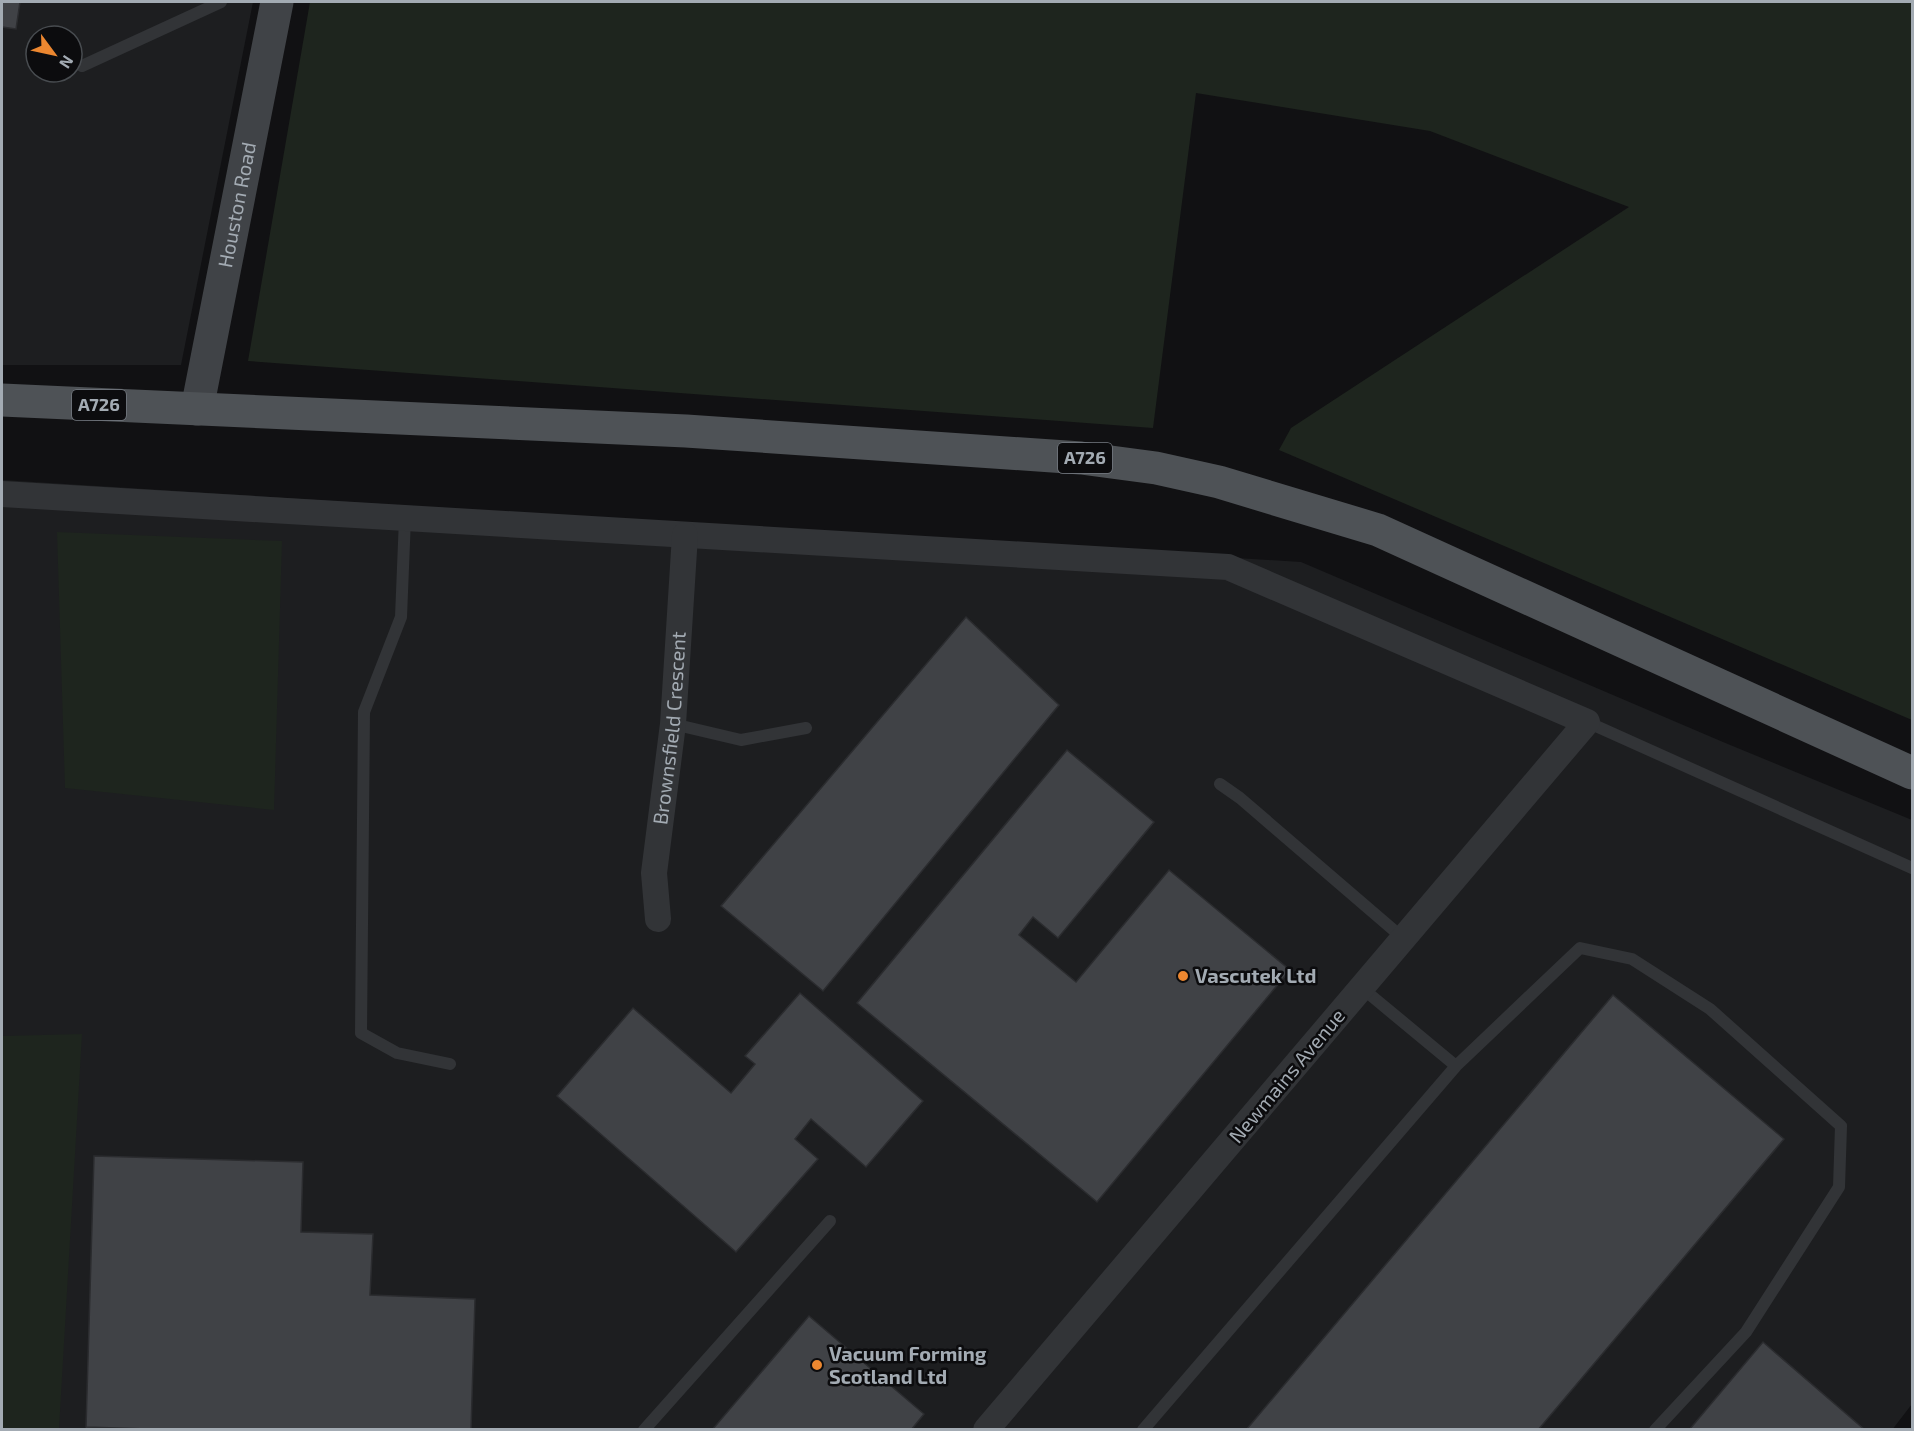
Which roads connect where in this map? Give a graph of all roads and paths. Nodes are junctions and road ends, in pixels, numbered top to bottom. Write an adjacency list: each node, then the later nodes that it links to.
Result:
1 (221, 2): 3 (lane)
2 (277, 2): 5 (main road, Houston Road)
3 (84, 65)
4 (2, 400): 5 (main road, A726)
5 (197, 409): 12 (main road, A726)
6 (2, 494): 7 (street)
7 (405, 518): 8 (street); 18 (lane)
8 (685, 535): 9 (street); 10 (street, Brownsfield Crescent)
9 (1587, 722): 14 (lane); 16 (street, Newmains Avenue)
10 (672, 724): 11 (lane); 15 (street, Brownsfield Crescent)
11 (806, 728)
12 (1912, 773)
13 (1220, 784): 16 (lane)
14 (1912, 868)
15 (658, 920)
16 (1404, 939): 17 (street, Newmains Avenue)
17 (1362, 988): 19 (lane); 22 (street, Newmains Avenue)
18 (450, 1064)
19 (1456, 1066): 23 (lane); 24 (lane)
20 (830, 1221): 21 (lane)
21 (644, 1430)
22 (986, 1430)
23 (1143, 1430)
24 (1655, 1430)

